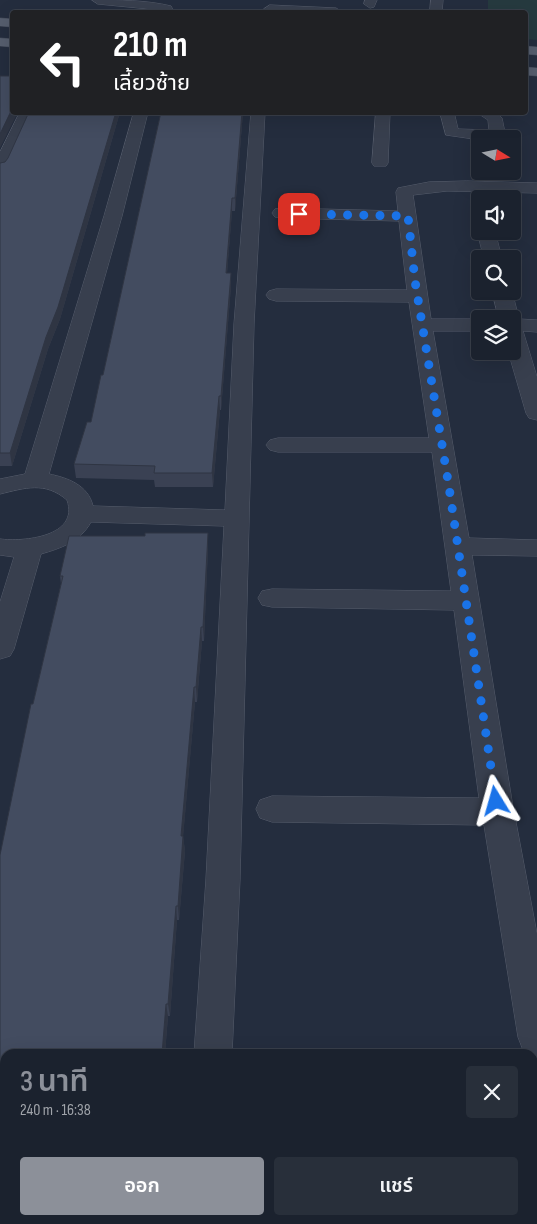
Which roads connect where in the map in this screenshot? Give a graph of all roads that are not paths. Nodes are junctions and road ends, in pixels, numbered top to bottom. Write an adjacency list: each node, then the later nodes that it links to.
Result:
1 (98, 0): 4 (street)
2 (322, 0): 6 (street)
3 (271, 7): 5 (street)
4 (167, 10)
5 (310, 10)
6 (336, 10)
7 (26, 115): 14 (street)
8 (140, 115): 28 (street)
9 (258, 115): 31 (street)
10 (384, 115): 13 (street)
11 (447, 115): 12 (street)
12 (489, 115)
13 (380, 163)
14 (0, 168)
15 (537, 188): 17 (street)
16 (281, 213): 17 (street)
17 (408, 216): 19 (street)
18 (276, 295): 19 (street)
19 (418, 296): 20 (street)
20 (424, 325): 21 (street); 27 (street)
21 (471, 325)
22 (521, 325): 23 (street)
23 (537, 326)
24 (521, 360): 25 (street)
25 (537, 413)
26 (278, 445): 27 (street)
27 (442, 445): 32 (street)
28 (35, 480): 29 (street); 30 (street)
29 (0, 487)
30 (82, 514): 31 (street); 35 (street)
31 (237, 518): 43 (street)
32 (458, 546): 34 (street); 37 (street)
33 (0, 547): 35 (street)
34 (537, 548)
35 (29, 549): 38 (street)
36 (272, 598): 37 (street)
37 (467, 601): 40 (street)
38 (0, 649)
39 (272, 809): 40 (street)
40 (498, 812): 41 (street)
41 (528, 935): 42 (street)
42 (537, 1037)
43 (212, 1049)

